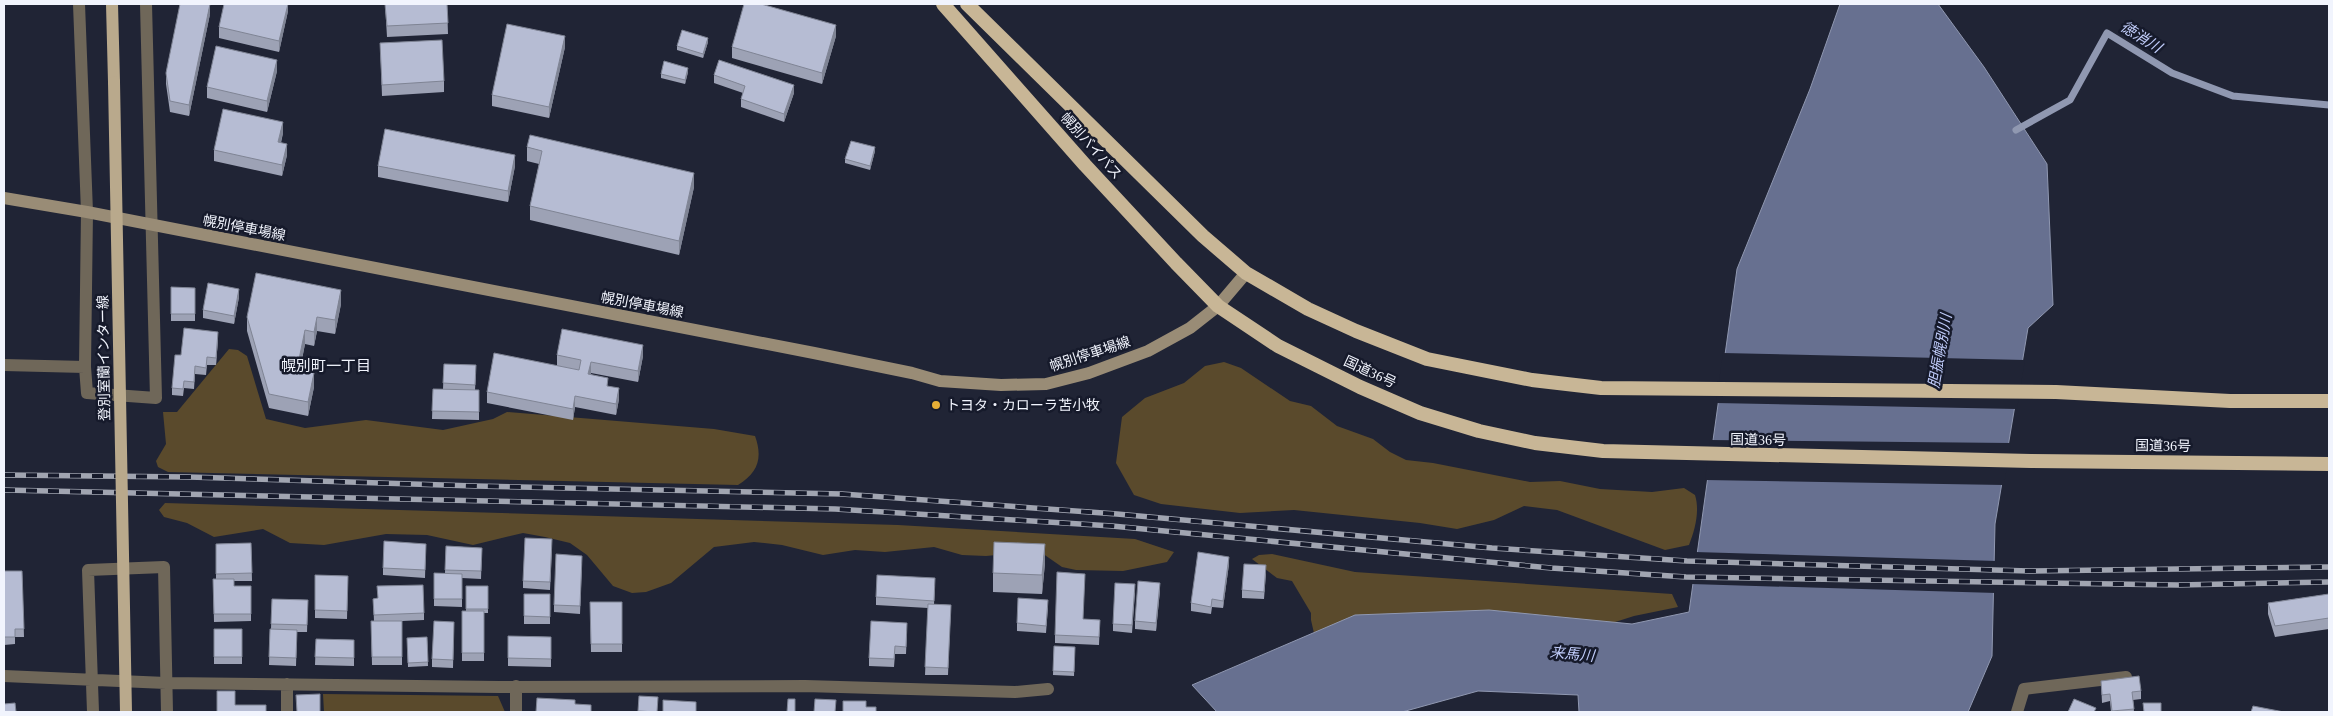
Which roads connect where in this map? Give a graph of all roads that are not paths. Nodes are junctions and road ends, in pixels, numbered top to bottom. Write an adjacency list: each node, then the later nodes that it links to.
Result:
1 (79, 4): 7 (street)
2 (112, 4): 23 (main road, 登別室蘭インター線, bridge)
3 (146, 4): 8 (street)
4 (943, 4): 10 (highway, 幌別バイパス)
5 (967, 4): 9 (highway, 幌別バイパス)
6 (4, 198): 7 (main road, 幌別停車場線)
7 (87, 212): 8 (main road, 幌別停車場線); 12 (street)
8 (151, 225): 10 (main road, 幌別停車場線); 12 (street)
9 (1246, 274): 10 (main road, 幌別停車場線); 13 (highway)
10 (1218, 306): 14 (highway, 国道36号)
11 (4, 365): 12 (street)
12 (85, 367)
13 (2329, 401)
14 (2329, 464)
15 (4, 676): 17 (street)
16 (2126, 676): 27 (street)
17 (92, 678): 18 (street); 18 (street); 22 (street)
18 (166, 683): 19 (street); 24 (street)
19 (287, 684): 20 (street); 25 (street)
20 (516, 686): 21 (street); 26 (street)
21 (1048, 688)
22 (93, 712)
23 (126, 712)
24 (167, 712)
25 (288, 712)
26 (516, 712)
27 (2017, 712)

